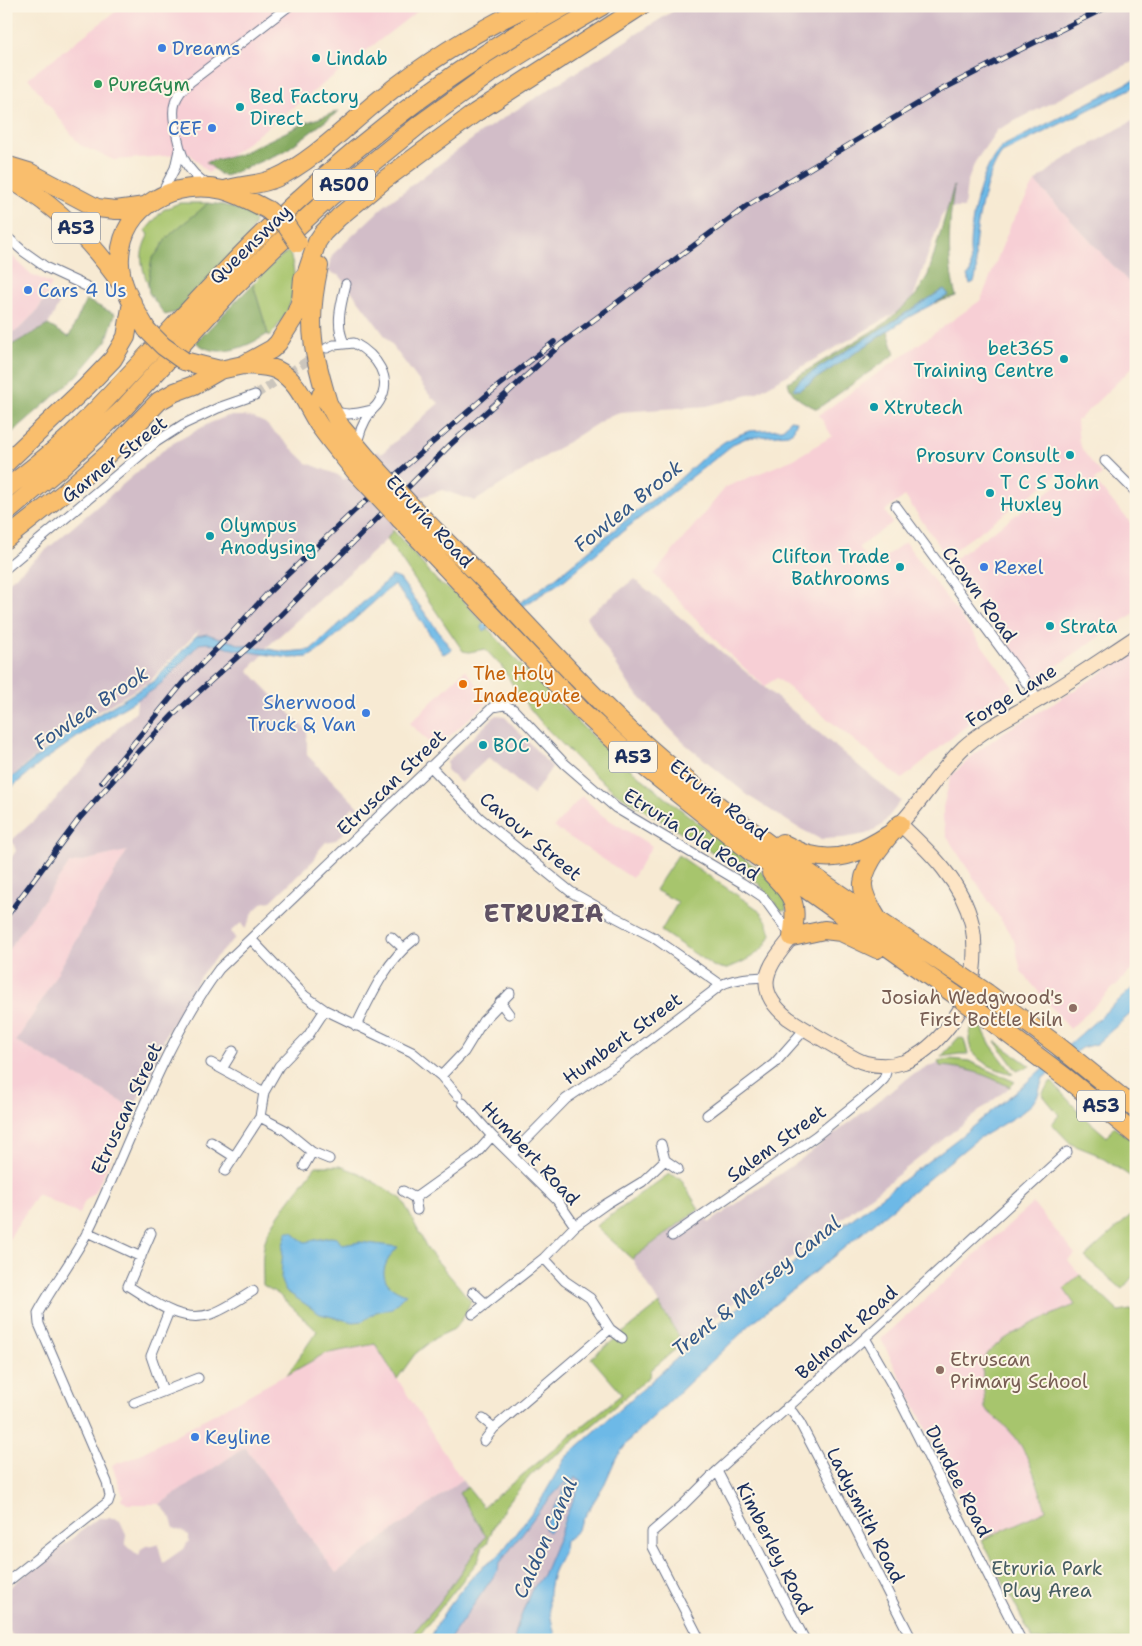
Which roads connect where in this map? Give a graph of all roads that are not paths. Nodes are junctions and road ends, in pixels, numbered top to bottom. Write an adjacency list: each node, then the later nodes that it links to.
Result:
1 (289, 6): 6 (street)
2 (529, 6): 9 (highway)
3 (565, 6): 28 (highway, Queensway / A500)
4 (602, 6): 31 (highway, Queensway / A500)
5 (641, 6): 12 (highway)
6 (179, 150): 9 (street); 10 (street)
7 (6, 165): 11 (highway, A53)
8 (6, 178): 17 (highway, A53)
9 (219, 189): 10 (highway, A53); 16 (highway, A53, bridge)
10 (160, 196): 11 (highway, A53)
11 (145, 206): 17 (highway, A53)
12 (326, 235): 16 (highway); 23 (highway)
13 (6, 236): 15 (street)
14 (346, 284): 18 (street)
15 (90, 288)
16 (302, 292): 20 (highway, A53); 23 (highway, Etruria Road / A53)
17 (130, 299): 21 (highway, A53, bridge); 27 (highway)
18 (344, 343): 19 (street); 24 (street)
19 (327, 348)
20 (243, 365): 21 (highway, A53); 25 (highway, Etruria Road / A53)
21 (220, 370): 33 (highway)
22 (254, 395): 34 (street, Garner Street)
23 (328, 403): 24 (street); 25 (highway, Etruria Road / A53)
24 (372, 410): 25 (street)
25 (360, 459): 32 (highway, Etruria Road / A53, bridge)
26 (1105, 461): 29 (street)
27 (6, 463)
28 (6, 489)
29 (1136, 492)
30 (896, 506): 36 (street, Crown Road)
31 (6, 512)
32 (406, 513): 39 (highway, Etruria Road / A53); 41 (highway, Etruria Road / A53)
33 (6, 539)
34 (6, 568)
35 (1136, 637): 36 (street, Forge Lane)
36 (1039, 700): 40 (street, Forge Lane)
37 (504, 705): 38 (street, Etruscan Street); 44 (street, Etruria Old Road)
38 (430, 766): 45 (street, Etruscan Street); 50 (street, Cavour Street)
39 (743, 825): 40 (highway); 42 (highway, Etruria Road / A53)
40 (895, 829): 42 (highway); 59 (street)
41 (756, 856): 44 (highway); 48 (highway, Etruria Road / A53)
42 (879, 921): 63 (highway, Etruria Road / A53, bridge)
43 (391, 937): 47 (street)
44 (792, 937): 48 (highway); 49 (street)
45 (251, 938): 53 (street, Humbert Road); 83 (street, Etruscan Street)
46 (415, 939): 47 (street)
47 (403, 948): 55 (street)
48 (911, 965): 66 (highway, Etruria Road / A53, bridge)
49 (766, 976): 50 (street, Humbert Street); 56 (street)
50 (721, 985): 72 (street, Humbert Street)
51 (510, 993): 52 (street)
52 (500, 1002): 54 (street); 61 (street)
53 (324, 1010): 55 (street, Humbert Road); 62 (street)
54 (509, 1014)
55 (356, 1026): 61 (street, Humbert Road)
56 (805, 1029): 59 (street); 64 (street)
57 (233, 1051): 60 (street)
58 (211, 1063): 60 (street)
59 (888, 1065): 85 (street, Salem Street)
60 (222, 1069): 62 (street)
61 (441, 1076): 67 (street, Humbert Road)
62 (264, 1092): 65 (street)
63 (1136, 1109)
64 (707, 1116)
65 (260, 1117): 70 (street); 73 (street)
66 (1136, 1135)
67 (492, 1136): 72 (street, Humbert Road); 80 (street)
68 (211, 1142): 73 (street)
69 (661, 1144): 75 (street)
70 (312, 1152): 74 (street); 76 (street)
71 (1067, 1152): 95 (street, Belmont Road)
72 (512, 1154): 82 (street, Humbert Road)
73 (234, 1156): 78 (street)
74 (328, 1159)
75 (665, 1160): 77 (street); 82 (street)
76 (304, 1166)
77 (678, 1169)
78 (225, 1171)
79 (403, 1191): 80 (street)
80 (414, 1198): 81 (street)
81 (417, 1210)
82 (575, 1226): 87 (street)
83 (87, 1232): 86 (street); 104 (street, Etruscan Street)
84 (151, 1233): 86 (street)
85 (672, 1236)
86 (141, 1257): 91 (street)
87 (544, 1258): 90 (street); 93 (street)
88 (253, 1291): 91 (street)
89 (473, 1292): 90 (street)
90 (486, 1304): 92 (street)
91 (169, 1311): 97 (street)
92 (473, 1314)
93 (610, 1329): 94 (street); 101 (street)
94 (622, 1338)
95 (865, 1338): 99 (street, Belmont Road); 108 (street, Dundee Road)
96 (198, 1378): 97 (street)
97 (163, 1391): 98 (street)
98 (134, 1403)
99 (787, 1407): 103 (street, Belmont Road); 107 (street, Ladysmith Road)
100 (484, 1420): 101 (street)
101 (494, 1428): 102 (street)
102 (484, 1442)
103 (717, 1471): 105 (street, Belmont Road); 106 (street, Kimberley Road)
104 (6, 1583)
105 (700, 1640)
106 (805, 1640)
107 (912, 1640)
108 (1021, 1640)

